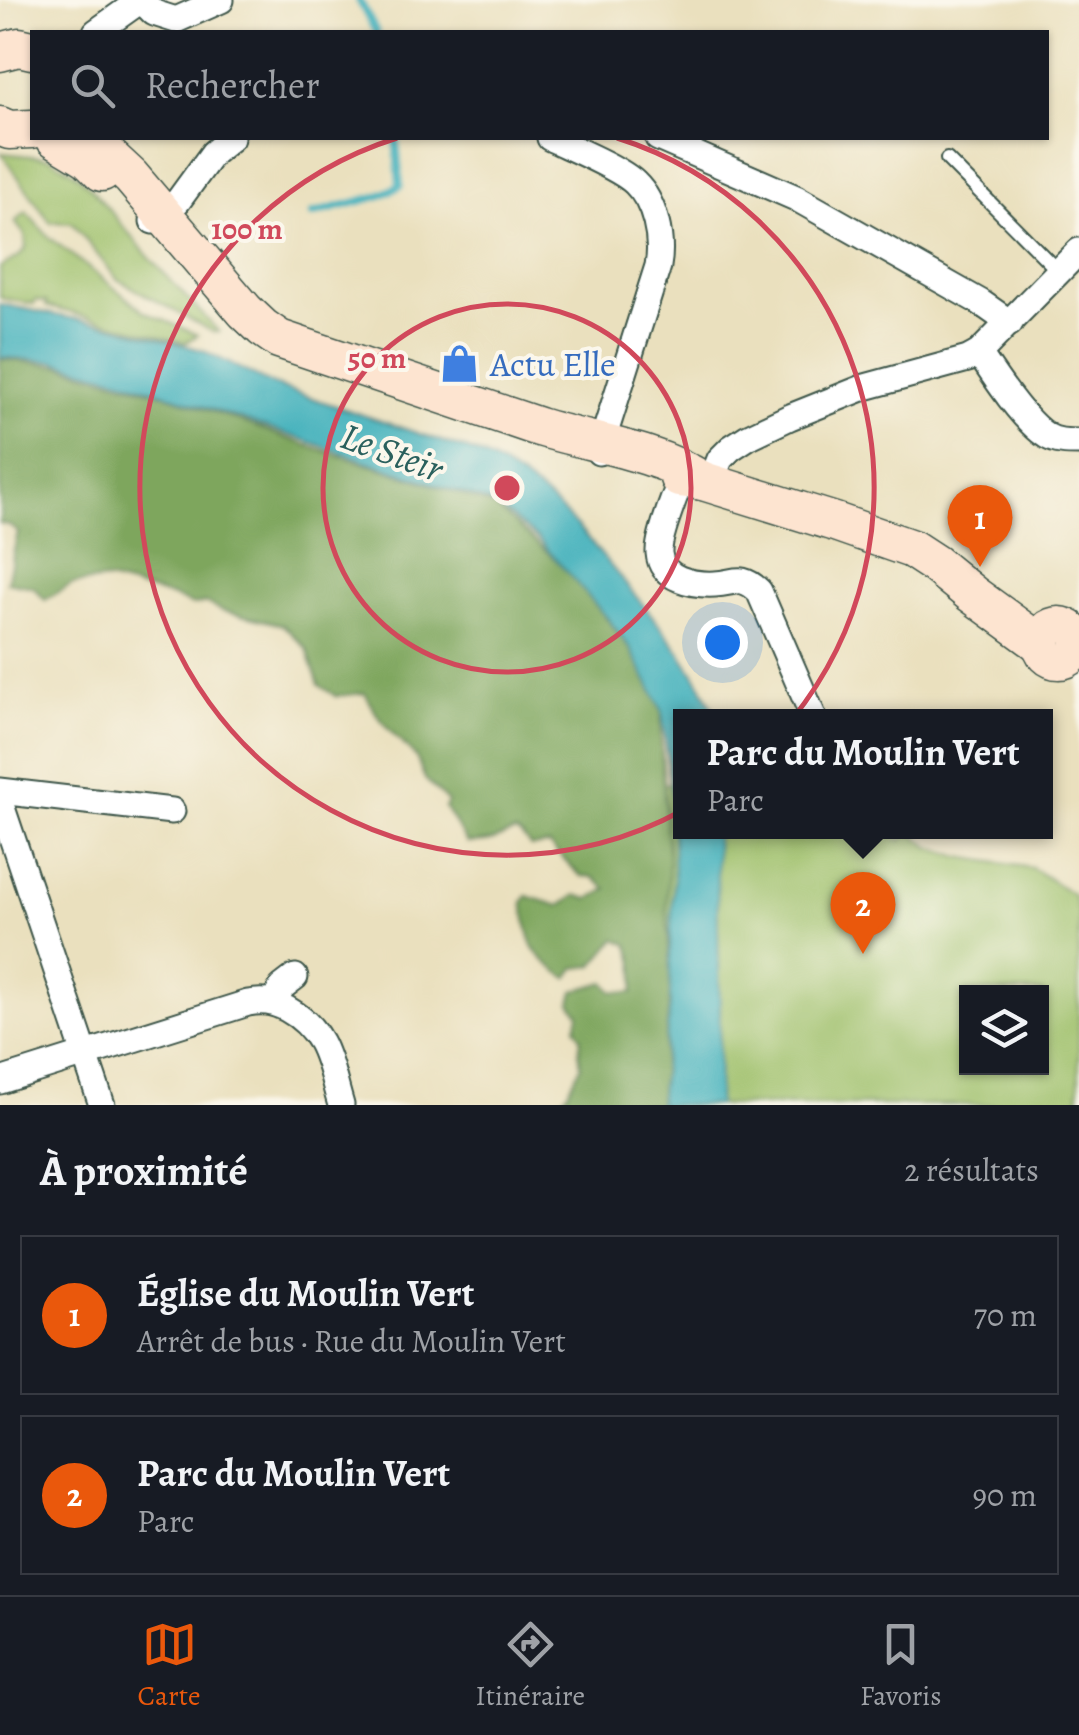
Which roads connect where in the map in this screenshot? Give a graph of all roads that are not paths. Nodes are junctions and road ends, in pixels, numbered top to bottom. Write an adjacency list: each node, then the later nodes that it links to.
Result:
1 (141, 0): 2 (street); 3 (street)
2 (221, 0)
3 (99, 30)
4 (51, 140): 10 (main road)
5 (91, 140): 10 (main road)
6 (229, 140): 10 (street)
7 (554, 140): 16 (street)
8 (663, 140): 13 (street)
9 (947, 159): 12 (lane)
10 (154, 220): 16 (main road)
11 (1079, 251): 12 (street)
12 (1059, 272): 13 (street)
13 (1010, 323): 14 (street)
14 (979, 352): 15 (street); 17 (street)
15 (1079, 442)
16 (592, 444): 17 (main road)
17 (695, 478): 18 (main road); 19 (street)
18 (1066, 646)
19 (810, 709)
20 (0, 791): 22 (street)
21 (0, 802): 25 (street)
22 (172, 811)
23 (295, 977): 24 (street)
24 (274, 1002): 25 (street); 28 (street)
25 (85, 1056): 26 (street); 27 (street)
26 (0, 1080)
27 (102, 1105)
28 (341, 1105)

